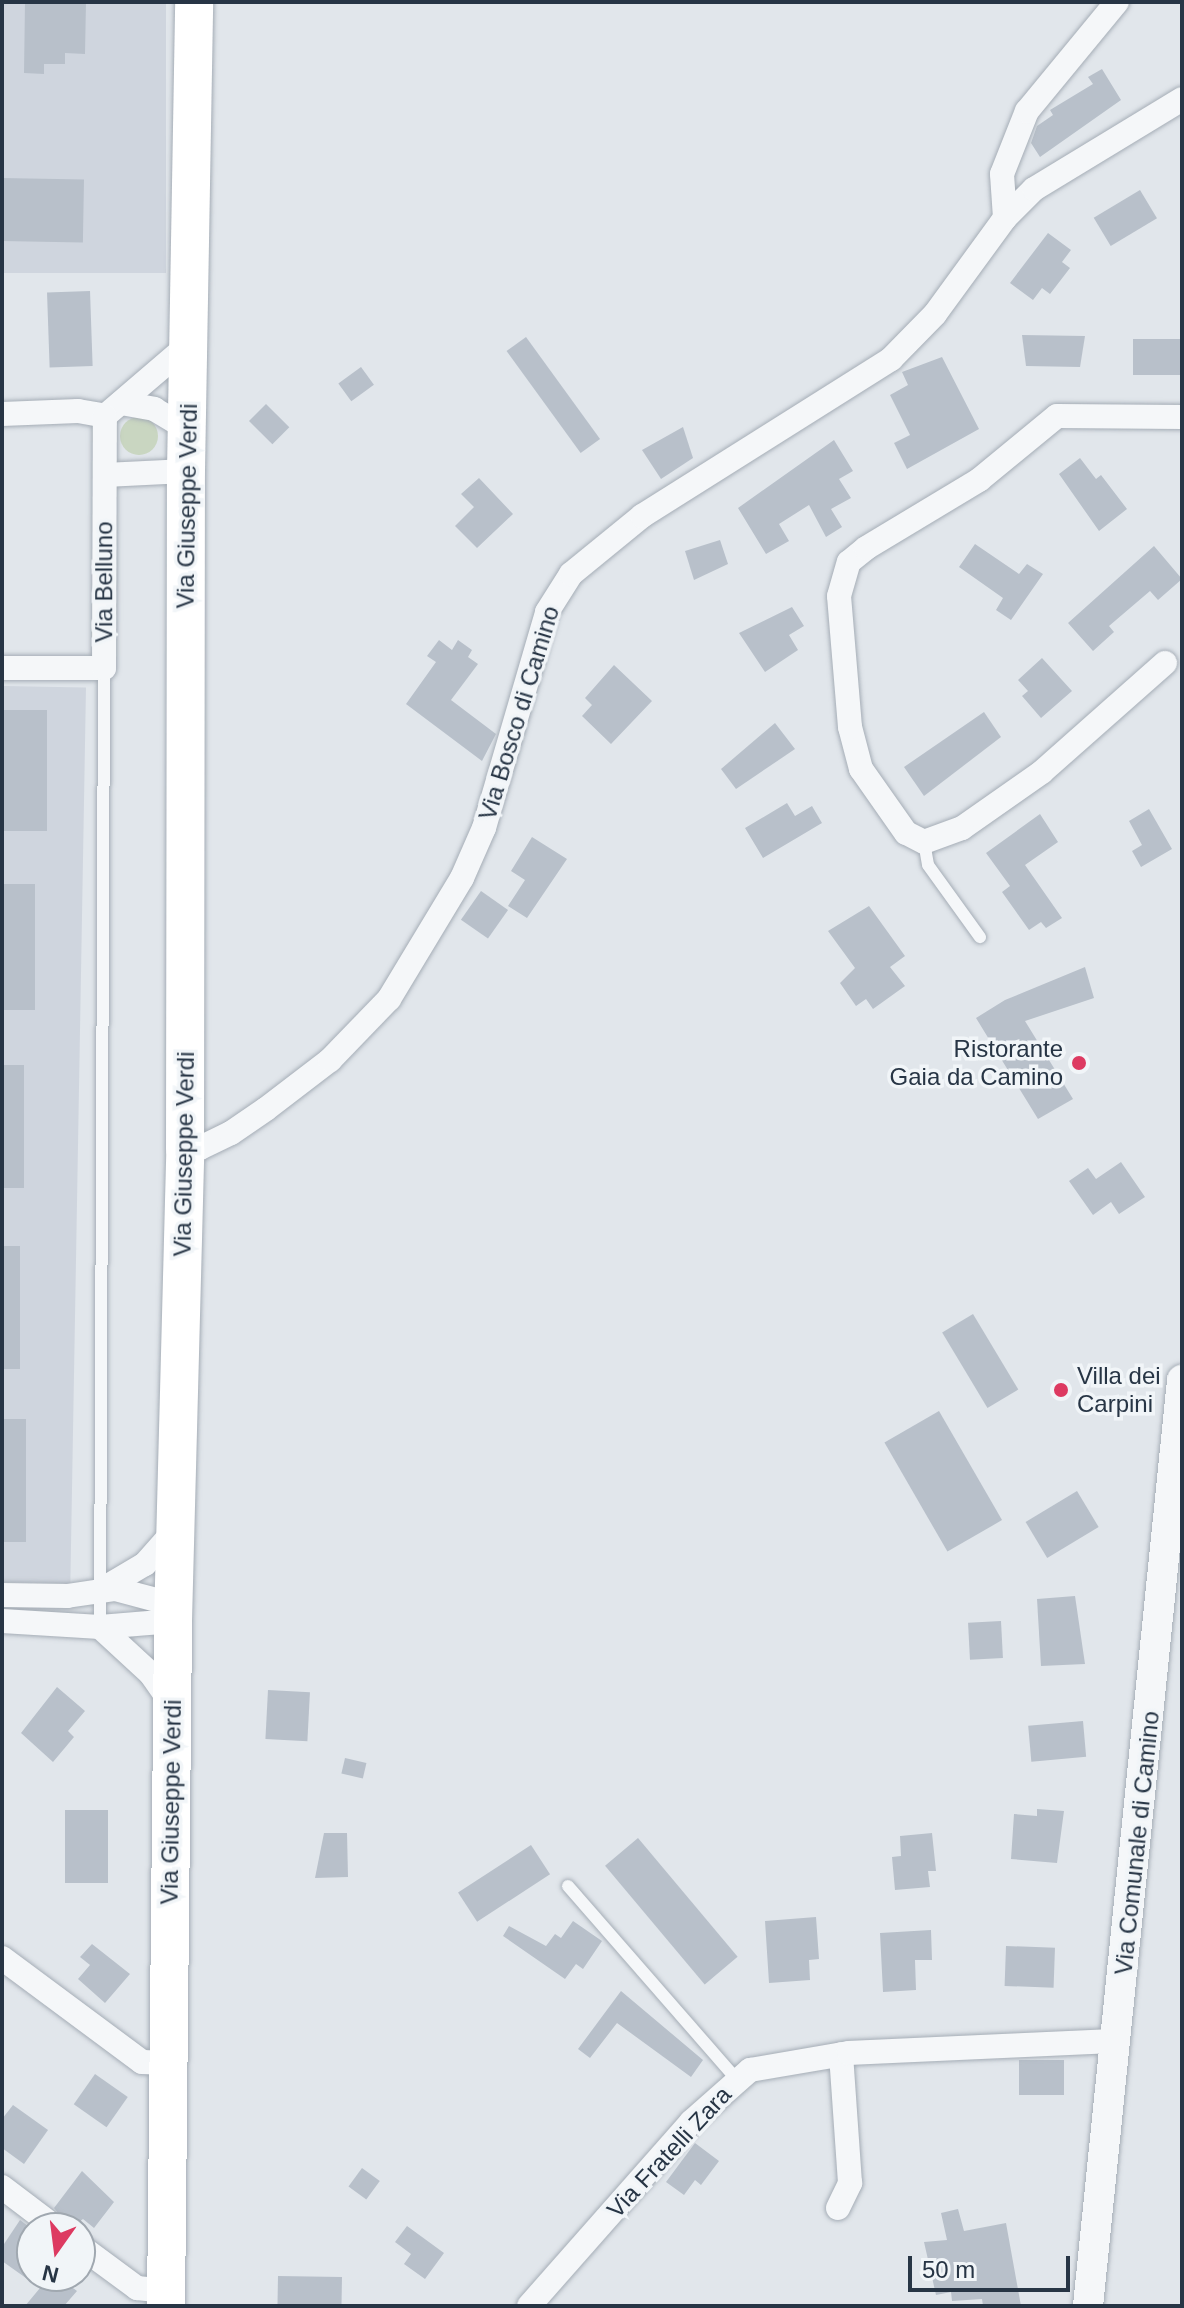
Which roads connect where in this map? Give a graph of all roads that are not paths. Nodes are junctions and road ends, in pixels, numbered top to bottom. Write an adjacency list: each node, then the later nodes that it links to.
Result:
1 (194, 2): 5 (main road, Via Giuseppe Verdi)
2 (1117, 2): 4 (street)
3 (1182, 99): 4 (street, Via Bosco di Camino)
4 (1005, 218): 17 (street, Via Bosco di Camino)
5 (189, 344): 6 (street); 9 (main road, Via Giuseppe Verdi)
6 (113, 410): 7 (street); 9 (street); 11 (street, Via Belluno)
7 (2, 414)
8 (1182, 417): 15 (street)
9 (187, 429): 10 (main road, Via Giuseppe Verdi)
10 (186, 471): 11 (street); 17 (main road, Via Giuseppe Verdi)
11 (105, 475): 14 (street, Via Belluno)
12 (1165, 663): 15 (street)
13 (2, 668): 14 (street, Via Belluno)
14 (104, 668): 21 (lane)
15 (924, 842): 16 (lane)
16 (980, 937)
17 (185, 1149): 20 (main road, Via Giuseppe Verdi)
18 (1182, 1380): 19 (street, Via Comunale di Camino)
19 (1176, 1513): 29 (street, Via Comunale di Camino)
20 (176, 1529): 21 (street); 23 (main road, Via Giuseppe Verdi)
21 (101, 1590): 22 (street); 23 (street); 25 (lane)
22 (2, 1595)
23 (174, 1613): 25 (street); 26 (main road, Via Giuseppe Verdi)
24 (2, 1621): 25 (street)
25 (100, 1627): 26 (street)
26 (172, 1704): 31 (main road, Via Giuseppe Verdi)
27 (568, 1886): 32 (lane)
28 (2, 1958): 31 (street)
29 (1118, 2041): 30 (street, Via Fratelli Zara); 39 (street, Via Comunale di Camino)
30 (841, 2054): 32 (street, Via Fratelli Zara); 34 (street)
31 (169, 2063): 37 (main road, Via Giuseppe Verdi)
32 (738, 2081): 38 (street, Via Fratelli Zara)
33 (2, 2187): 35 (street)
34 (838, 2208)
35 (35, 2212)
36 (96, 2258): 37 (street)
37 (166, 2298)
38 (529, 2306)
39 (1088, 2306)

